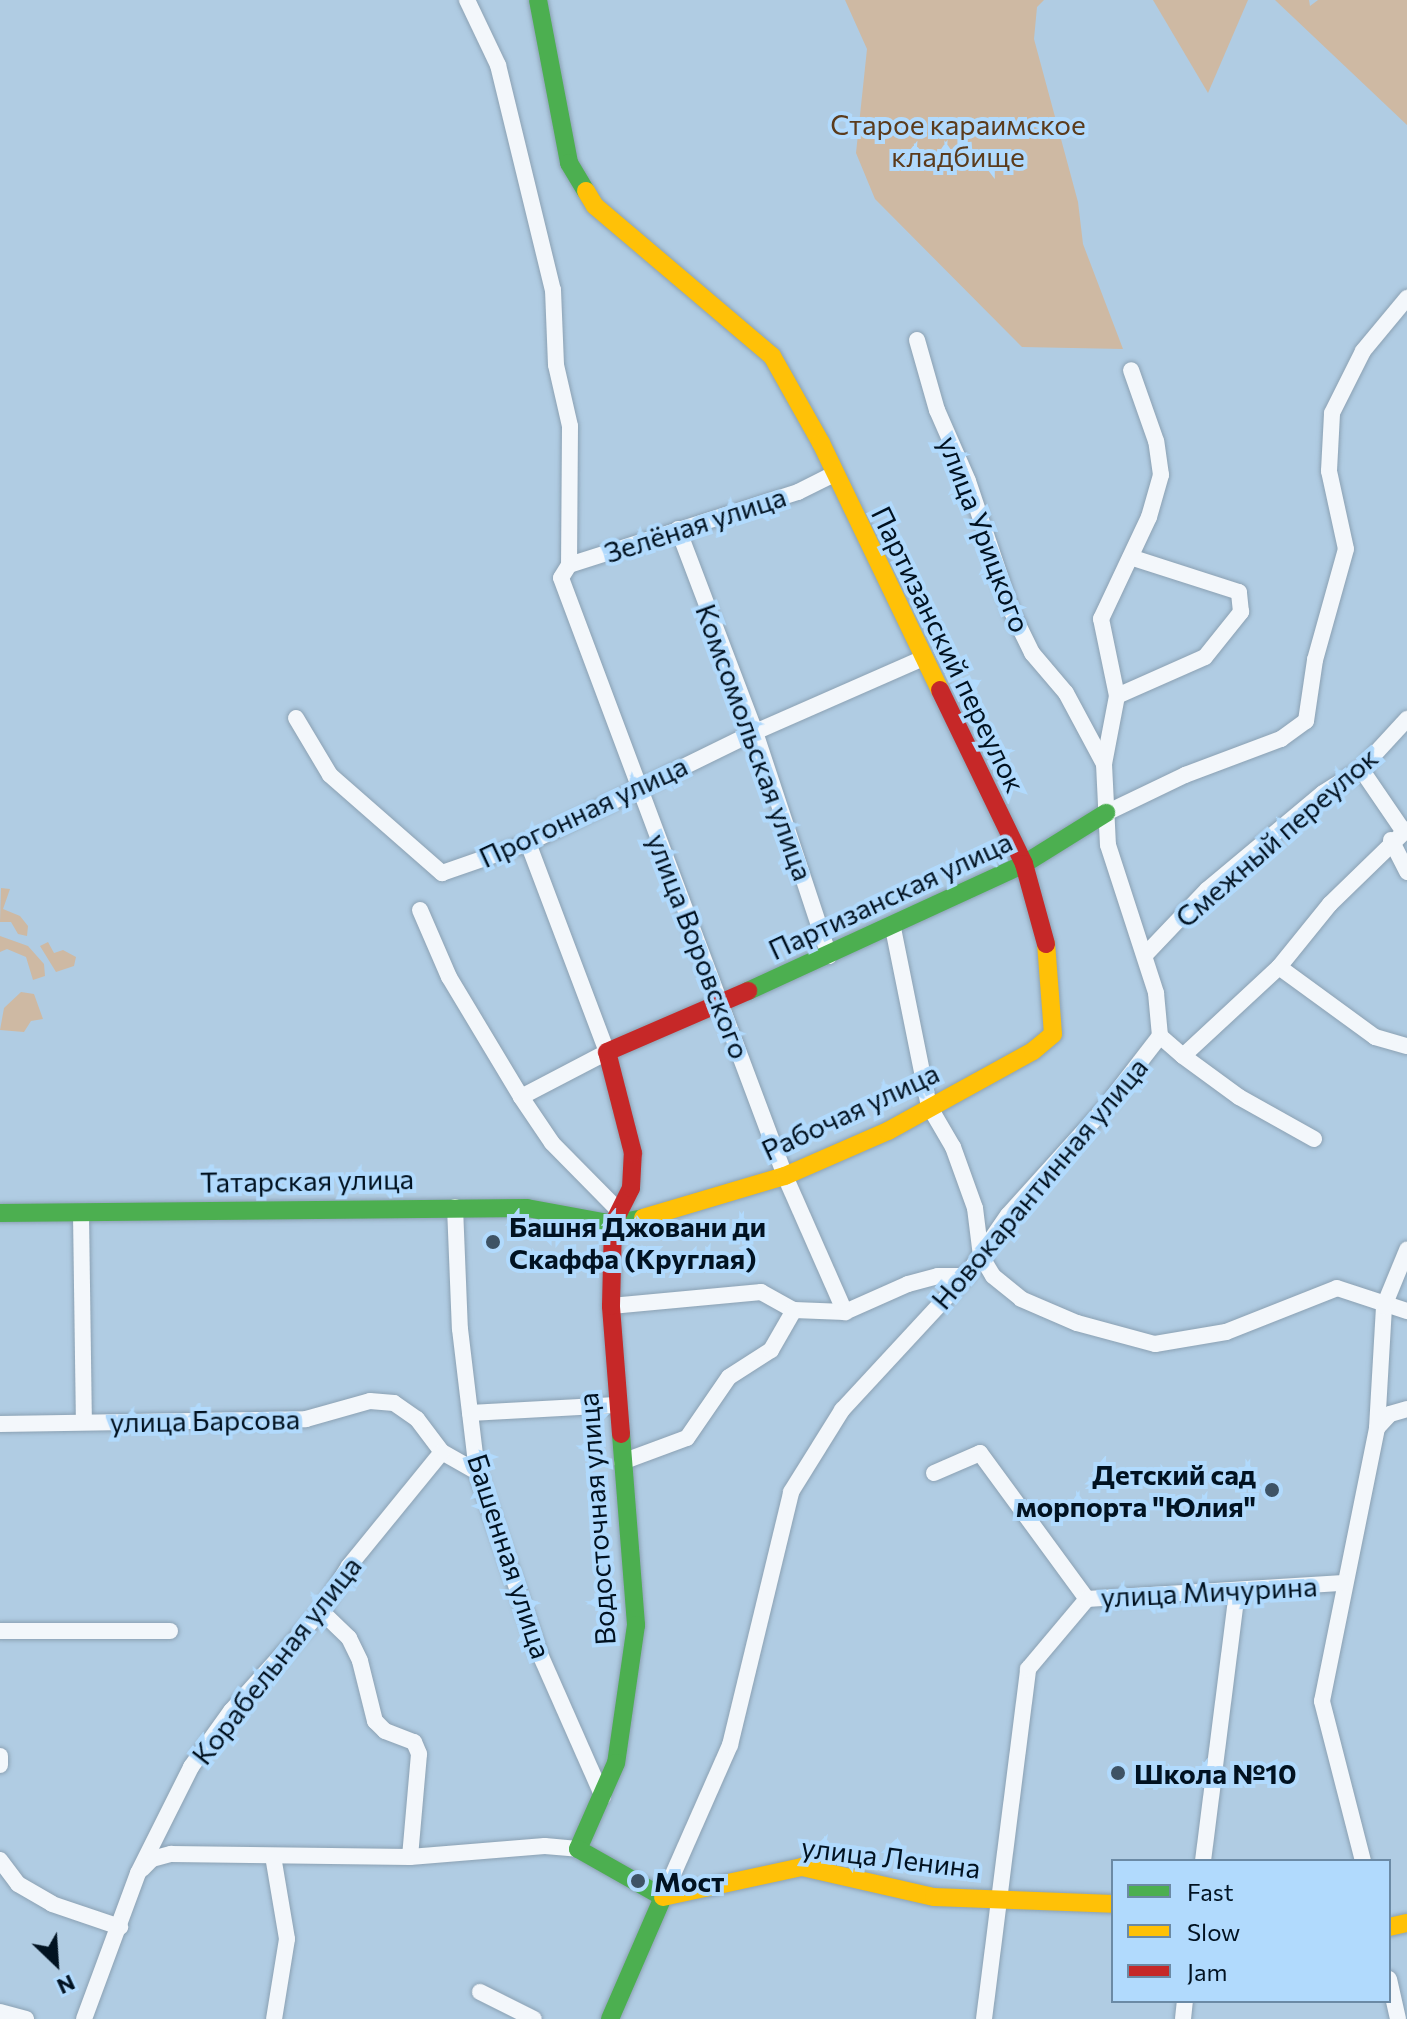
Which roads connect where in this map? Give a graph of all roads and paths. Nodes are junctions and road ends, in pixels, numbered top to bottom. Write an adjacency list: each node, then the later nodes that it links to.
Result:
1 (467, 0): 9 (street)
2 (538, 0): 6 (street, Партизанский переулок)
3 (1407, 298): 18 (street, Партизанская улица)
4 (917, 340): 15 (street, улица Урицкого)
5 (1131, 370): 8 (street)
6 (834, 474): 7 (street, Зелёная улица); 10 (street, Партизанский переулок)
7 (678, 529): 9 (street, Зелёная улица); 14 (street, Комсомольская улица)
8 (1130, 557): 11 (street); 11 (street)
9 (565, 571): 17 (street, улица Воровского)
10 (921, 659): 14 (street, Прогонная улица); 21 (street, Партизанский переулок)
11 (1117, 696): 15 (street)
12 (296, 718): 20 (street, Прогонная улица)
13 (1407, 719): 16 (street, Смежный переулок)
14 (755, 732): 17 (street, Прогонная улица); 26 (street, Комсомольская улица)
15 (1104, 764): 18 (street, улица Урицкого)
16 (1361, 769): 19 (street); 25 (street, Смежный переулок)
17 (638, 787): 20 (street, Прогонная улица); 28 (street, улица Воровского)
18 (1106, 813): 21 (street, Партизанская улица); 25 (street, улица Урицкого)
19 (1400, 833): 22 (street); 27 (street, Новокарантинная улица)
20 (528, 843): 32 (street)
21 (1024, 864): 24 (street, Партизанская улица); 29 (street, Партизанский переулок)
22 (1407, 872)
23 (420, 910): 34 (street)
24 (893, 928): 26 (street, Партизанская улица); 35 (street)
25 (1145, 955): 30 (street, улица Урицкого)
26 (829, 956): 28 (street, Партизанская улица)
27 (1279, 967): 31 (street); 33 (street, Новокарантинная улица)
28 (722, 1003): 32 (street, Партизанская улица); 37 (street, улица Воровского)
29 (1053, 1034): 35 (street, Рабочая улица)
30 (1160, 1036): 33 (street, Новокарантинная улица); 43 (street, Новокарантинная улица)
31 (1407, 1046)
32 (607, 1052): 34 (street, Партизанская улица); 41 (street, Водосточная улица)
33 (1183, 1056): 36 (street)
34 (521, 1097): 41 (street)
35 (929, 1106): 37 (street, Рабочая улица); 43 (street)
36 (1314, 1139)
37 (785, 1176): 41 (street, Рабочая улица); 49 (street, улица Воровского)
38 (455, 1207): 40 (street, Татарская улица); 41 (street, Татарская улица); 52 (street, Башенная улица)
39 (0, 1213): 40 (street, Татарская улица)
40 (81, 1214): 53 (street)
41 (616, 1217): 45 (street, Водосточная улица)
42 (1407, 1250): 46 (street)
43 (981, 1256): 44 (street, Новокарантинная улица); 46 (street)
44 (966, 1276): 49 (street); 76 (street, Новокарантинная улица)
45 (611, 1306): 47 (street); 50 (street, Водосточная улица)
46 (1384, 1306): 48 (street); 55 (street)
47 (794, 1310): 49 (street); 57 (street)
48 (1407, 1311)
49 (845, 1312)
50 (616, 1405): 52 (street); 57 (street, Водосточная улица)
51 (1407, 1409): 55 (street)
52 (470, 1413): 58 (street, Башенная улица)
53 (84, 1422): 54 (street, улица Барсова); 56 (street, улица Барсова)
54 (0, 1424)
55 (1377, 1428): 60 (street)
56 (442, 1452): 58 (street, улица Барсова); 63 (street, Корабельная улица)
57 (622, 1462): 68 (street, Водосточная улица)
58 (477, 1472): 68 (street, Башенная улица)
59 (934, 1473): 62 (street)
60 (1344, 1583): 61 (street, улица Мичурина); 73 (street)
61 (1237, 1593): 62 (street, улица Мичурина); 72 (street)
62 (1087, 1599): 77 (street, улица Мичурина)
63 (321, 1611): 71 (street); 75 (street, Корабельная улица)
64 (0, 1631): 65 (street)
65 (170, 1631)
66 (0, 1756): 67 (street)
67 (0, 1765)
68 (603, 1797): 69 (street, Водосточная улица)
69 (578, 1849): 71 (street); 76 (street)
70 (273, 1856): 71 (street); 75 (street); 85 (street)
71 (410, 1857)
72 (1203, 1859)
73 (1362, 1859)
74 (0, 1860): 79 (street)
75 (138, 1873): 79 (street, Корабельная улица)
76 (663, 1897): 77 (street, улица Ленина); 87 (street)
77 (1002, 1898): 78 (street, улица Ленина); 88 (street, улица Мичурина)
78 (1111, 1904)
79 (120, 1927): 84 (street, Корабельная улица)
80 (1391, 1988): 89 (street)
81 (480, 1992): 86 (street)
82 (0, 2012): 83 (street)
83 (26, 2019)
84 (84, 2019)
85 (274, 2019)
86 (534, 2019)
87 (610, 2019)
88 (984, 2019)
89 (1398, 2019)

